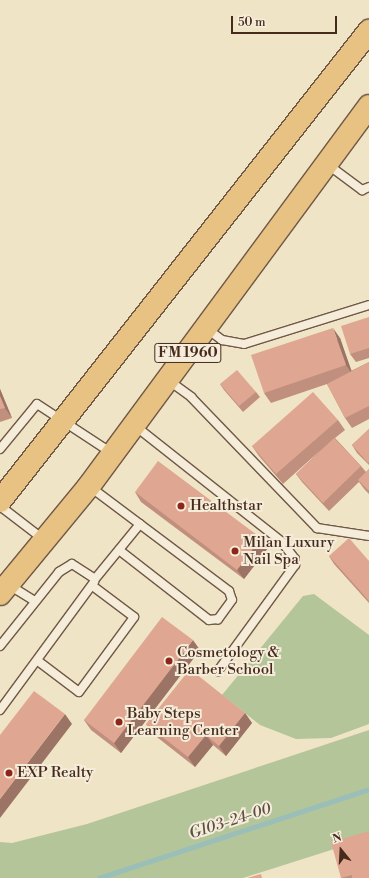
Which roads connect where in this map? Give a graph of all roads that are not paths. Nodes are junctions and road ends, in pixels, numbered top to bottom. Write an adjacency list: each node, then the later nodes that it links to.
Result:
1 (369, 31): 8 (main road, FM 1960 / FM 1960)
2 (369, 106): 3 (main road, FM 1960 / FM 1960)
3 (327, 164): 4 (lane); 6 (main road, FM 1960 / FM 1960)
4 (369, 187)
5 (369, 305): 6 (lane)
6 (206, 327): 7 (main road, FM 1960 / FM 1960)
7 (168, 380): 9 (main road, FM 1960 / FM 1960); 16 (lane)
8 (63, 421): 10 (lane); 11 (lane); 13 (main road, FM 1960 / FM 1960)
9 (134, 425): 11 (main road, FM 1960 / FM 1960); 24 (lane)
10 (0, 449)
11 (112, 453): 12 (main road, FM 1960 / FM 1960)
12 (88, 486): 15 (lane); 17 (main road, FM 1960 / FM 1960)
13 (0, 501)
14 (0, 506): 17 (lane)
15 (140, 524): 18 (lane); 18 (lane)
16 (369, 536)
17 (46, 541): 20 (main road, FM 1960 / FM 1960)
18 (119, 550): 19 (lane)
19 (94, 583): 21 (lane); 23 (lane); 23 (lane)
20 (4, 589): 21 (lane)
21 (35, 601): 22 (lane)
22 (0, 646)
23 (38, 661): 25 (lane)
24 (218, 671)
25 (0, 710)

